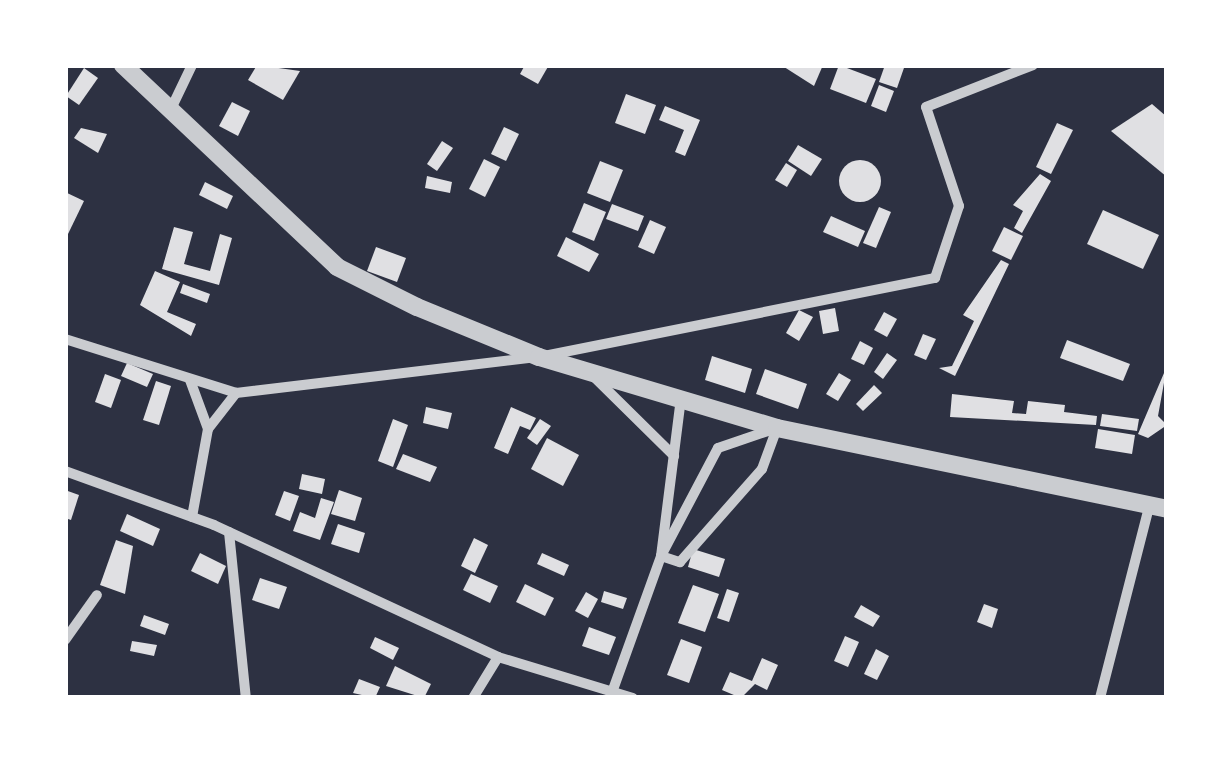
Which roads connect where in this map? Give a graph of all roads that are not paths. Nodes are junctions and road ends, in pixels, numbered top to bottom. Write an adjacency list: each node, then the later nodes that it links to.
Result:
1 (123, 65): 4 (street)
2 (192, 65): 4 (street)
3 (1033, 65): 6 (street)
4 (170, 112): 6 (street)
5 (65, 340): 8 (street)
6 (539, 356): 7 (street); 9 (street)
7 (588, 371): 10 (street); 13 (street)
8 (190, 380): 9 (street); 12 (street)
9 (236, 393): 12 (street)
10 (682, 398): 11 (street); 13 (street)
11 (777, 428): 15 (street); 18 (street); 18 (street)
12 (208, 429): 16 (street)
13 (674, 456): 18 (street)
14 (65, 471): 16 (street)
15 (1159, 505): 26 (street)
16 (192, 517): 17 (street)
17 (229, 532): 21 (street); 23 (street)
18 (662, 556): 22 (street)
19 (97, 596): 20 (street)
20 (65, 640)
21 (498, 657): 22 (street); 24 (street)
22 (612, 692): 25 (street)
23 (246, 698)
24 (473, 698)
25 (634, 698)
26 (1100, 698)

